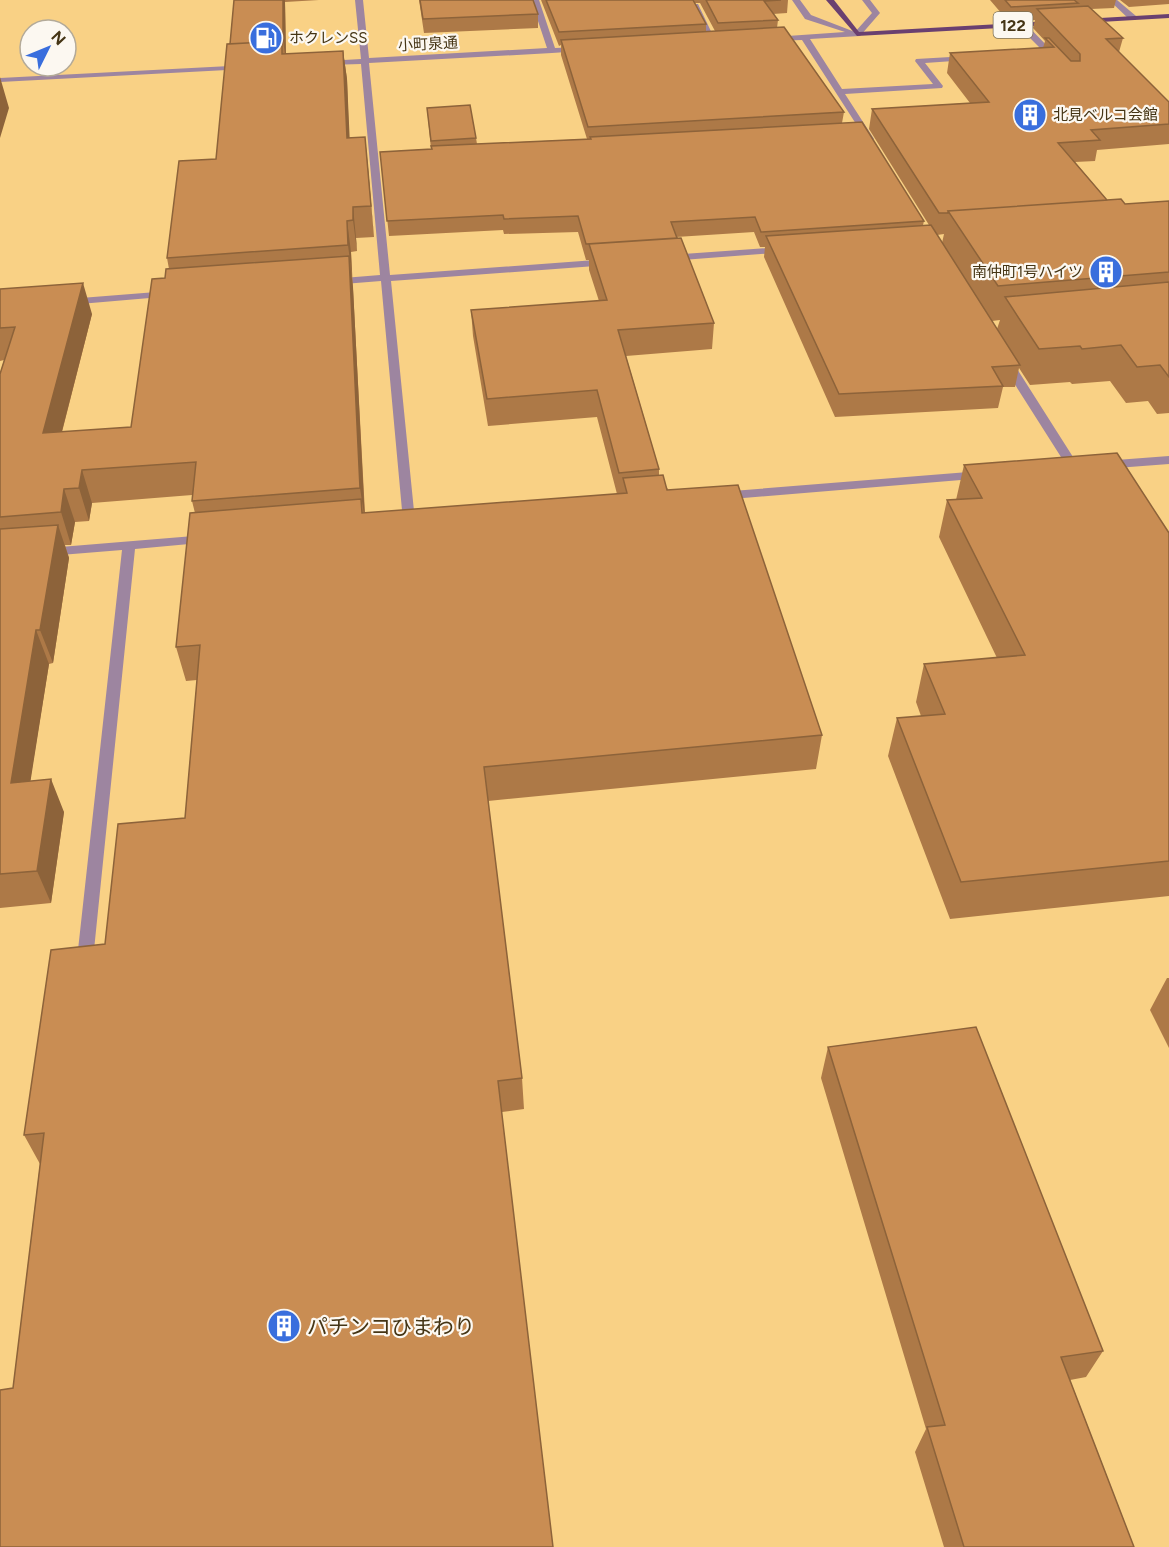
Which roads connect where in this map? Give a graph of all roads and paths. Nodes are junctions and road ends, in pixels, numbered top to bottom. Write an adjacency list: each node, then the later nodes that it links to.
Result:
1 (359, 0): 23 (street)
2 (535, 0): 20 (street)
3 (668, 0): 16 (street)
4 (796, 0): 13 (street)
5 (830, 0): 13 (main road)
6 (866, 0): 13 (street)
7 (1113, 0): 9 (street)
8 (1169, 16): 9 (main road)
9 (1133, 18): 10 (main road)
10 (1077, 21)
11 (1066, 22): 12 (main road, 122)
12 (1022, 25): 13 (main road, 122); 21 (street)
13 (857, 34): 14 (street)
14 (805, 38): 15 (street); 27 (street)
15 (759, 40)
16 (714, 42): 17 (street); 18 (street)
17 (725, 42)
18 (702, 43)
19 (586, 49): 20 (street, 小町泉通)
20 (552, 51): 23 (street, 小町泉通)
21 (1025, 54)
22 (978, 57): 27 (street)
23 (366, 61): 24 (street, 小町泉通); 32 (street)
24 (318, 63)
25 (260, 66): 26 (street)
26 (0, 80)
27 (840, 92): 28 (street)
28 (865, 130): 29 (street); 30 (street)
29 (853, 131)
30 (877, 150)
31 (387, 159): 32 (street)
32 (375, 160): 36 (street)
33 (800, 249): 34 (street)
34 (658, 259)
35 (622, 261): 36 (street)
36 (386, 278): 37 (street); 44 (street)
37 (316, 283)
38 (175, 294): 39 (street)
39 (58, 302)
40 (998, 347): 41 (street)
41 (1169, 460)
42 (991, 475): 43 (street)
43 (705, 498)
44 (409, 521)
45 (222, 537): 46 (street)
46 (129, 545): 47 (street); 48 (street)
47 (35, 554)
48 (86, 950)

